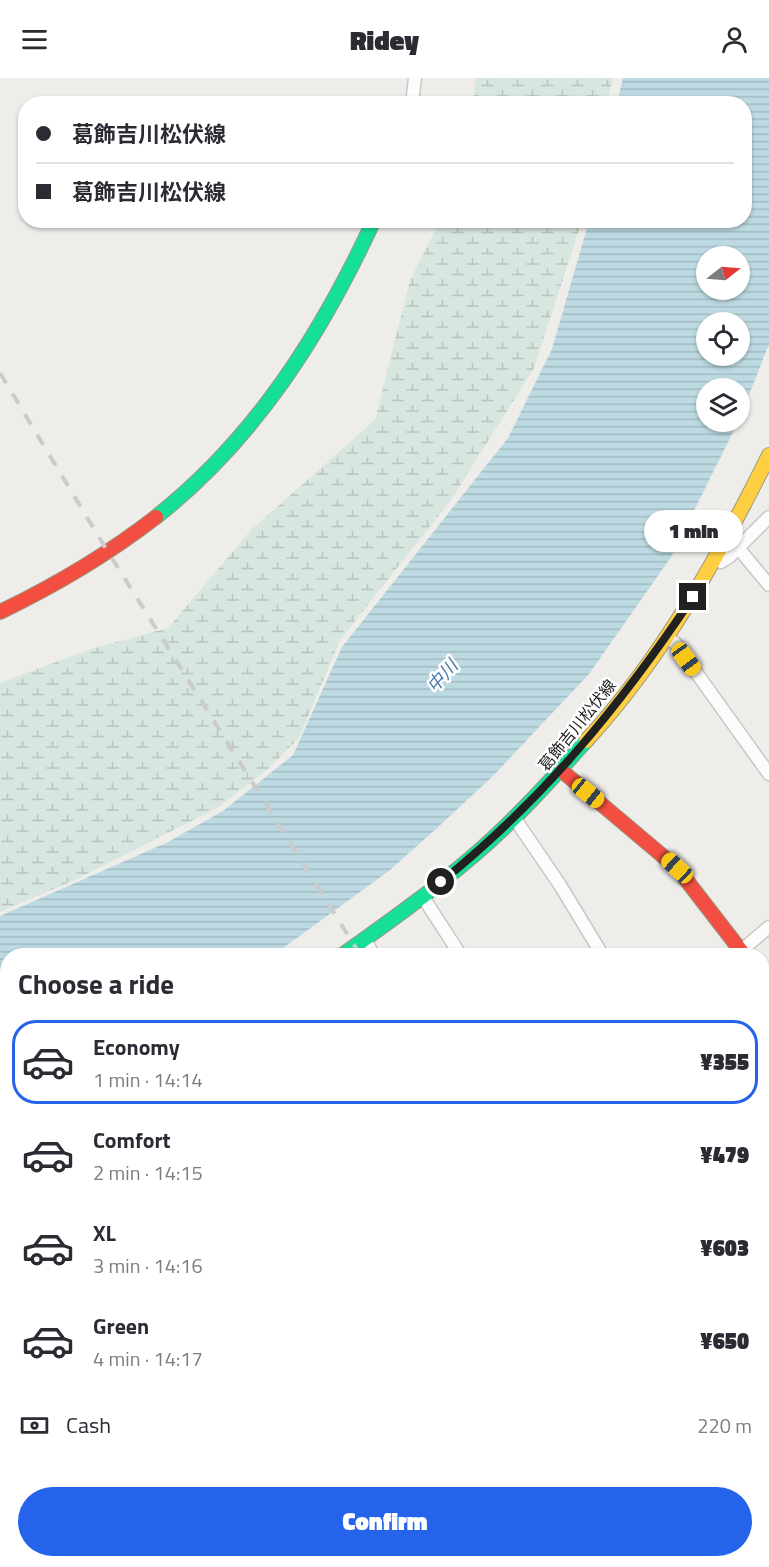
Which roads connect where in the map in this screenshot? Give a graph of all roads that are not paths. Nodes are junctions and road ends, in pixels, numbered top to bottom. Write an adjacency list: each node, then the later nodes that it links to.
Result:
1 (415, 78): 2 (street)
2 (412, 96)
3 (370, 228): 9 (main road)
4 (769, 455): 7 (main road, 葛飾吉川松伏線)
5 (769, 517): 6 (street)
6 (739, 549): 7 (street); 8 (street)
7 (716, 560): 10 (main road, 葛飾吉川松伏線)
8 (769, 585)
9 (0, 612)
10 (666, 637): 11 (main road, 葛飾吉川松伏線); 12 (street)
11 (562, 771): 13 (main road, 葛飾吉川松伏線); 21 (main road)
12 (769, 774)
13 (515, 819): 14 (main road, 葛飾吉川松伏線); 20 (street)
14 (423, 897): 16 (main road, 葛飾吉川松伏線); 19 (street)
15 (769, 927): 22 (street)
16 (365, 940): 17 (main road, 葛飾吉川松伏線); 18 (street)
17 (353, 948)
18 (370, 948)
19 (456, 948)
20 (598, 948)
21 (737, 948)
22 (747, 948)

